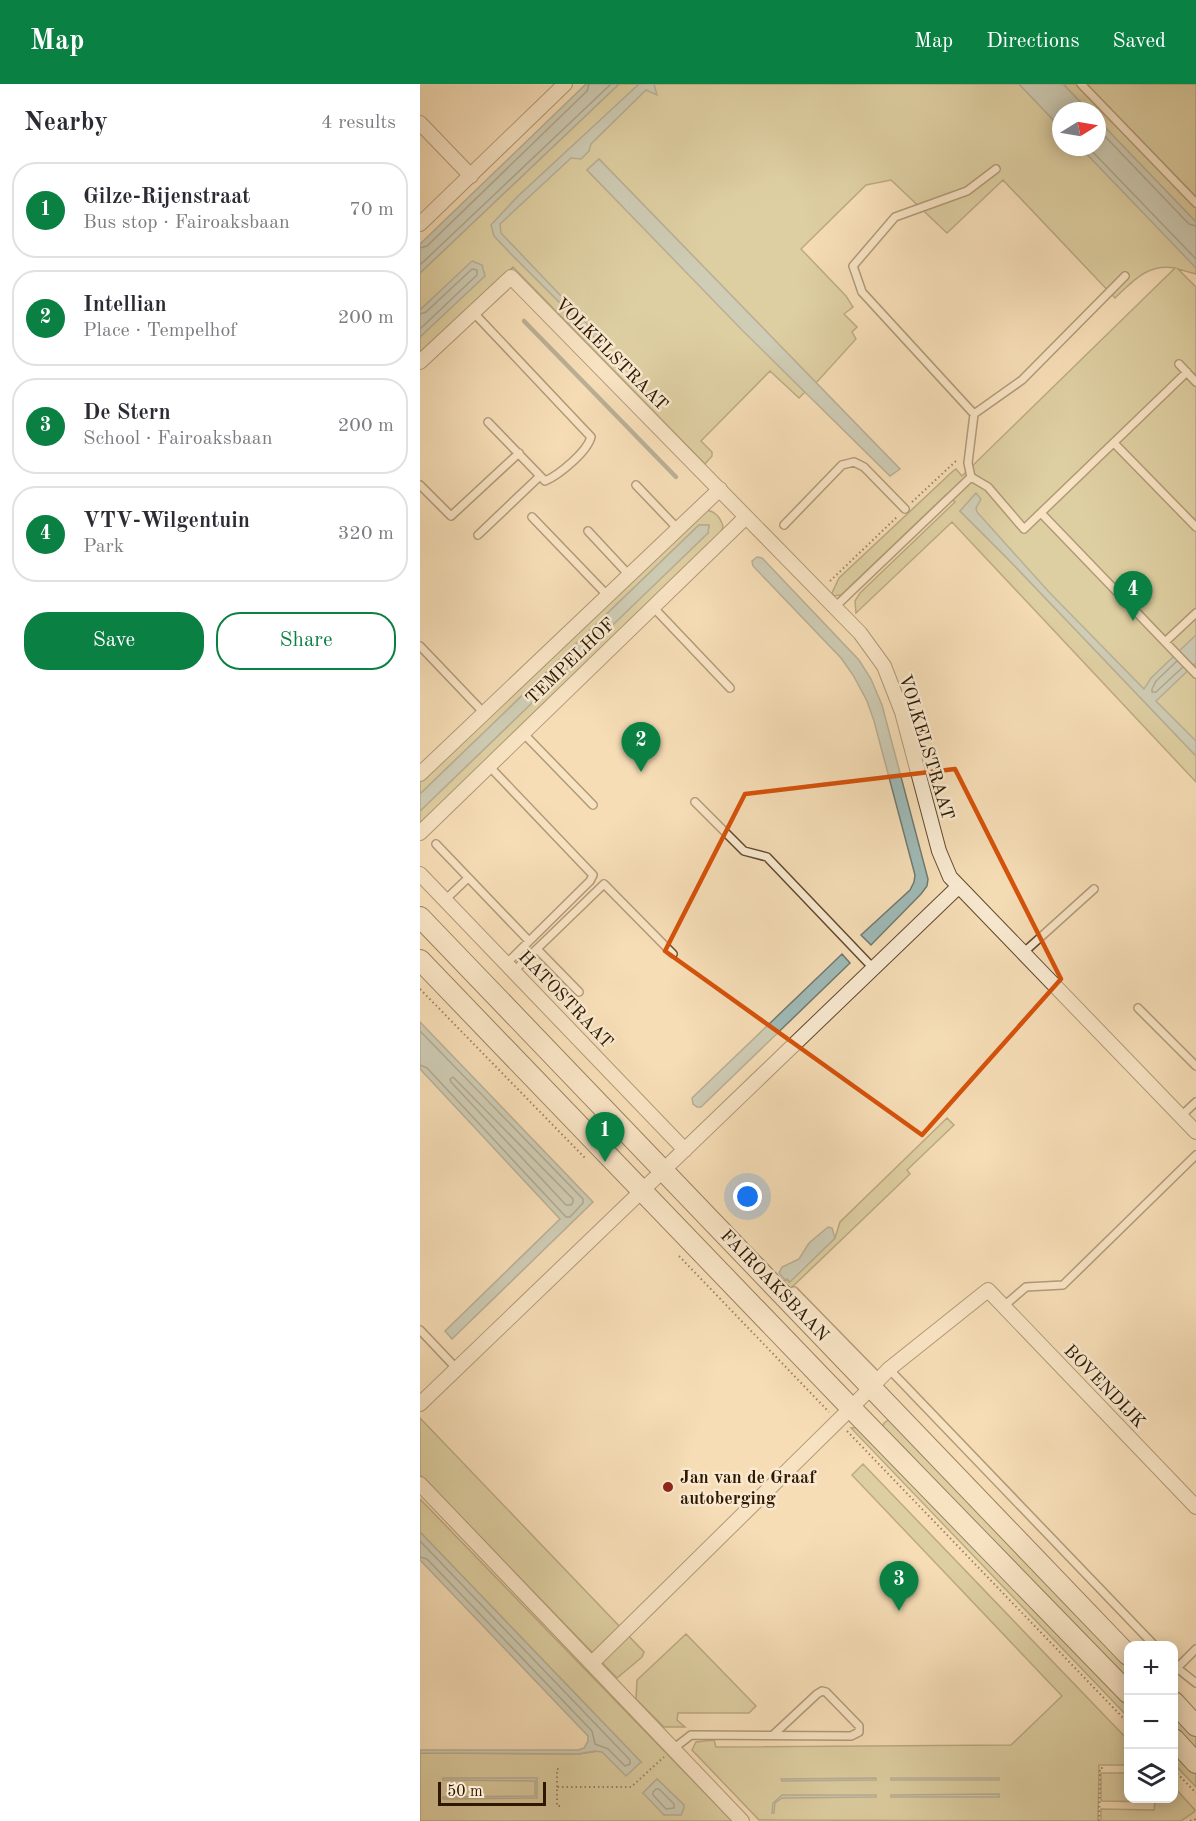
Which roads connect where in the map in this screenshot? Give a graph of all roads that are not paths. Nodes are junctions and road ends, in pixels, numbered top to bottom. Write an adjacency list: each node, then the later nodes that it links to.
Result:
1 (565, 84): 5 (street)
2 (1081, 84): 6 (lane)
3 (420, 123): 5 (street)
4 (996, 169): 14 (lane)
5 (471, 176): 7 (street)
6 (1196, 203)
7 (420, 224)
8 (1125, 276): 14 (lane)
9 (473, 312): 10 (street); 18 (lane); 22 (street, VOLKELSTRAAT)
10 (420, 362)
11 (1179, 364): 12 (lane)
12 (1186, 372): 13 (lane); 16 (lane)
13 (1196, 382)
14 (974, 414): 19 (lane)
15 (488, 422): 17 (lane)
16 (1114, 442): 24 (lane); 28 (lane)
17 (519, 453): 18 (lane); 20 (lane)
18 (540, 476): 31 (lane)
19 (971, 477): 24 (lane); 35 (lane)
20 (420, 485)
21 (636, 485): 29 (lane)
22 (720, 489): 26 (street, VOLKELSTRAAT); 29 (street, TEMPELHOF)
23 (905, 510): 27 (lane)
24 (1041, 513): 37 (lane)
25 (532, 517): 33 (lane)
26 (746, 517): 34 (street, TEMPELHOF); 35 (street, VOLKELSTRAAT)
27 (784, 525)
28 (1196, 527)
29 (678, 529): 32 (street, TEMPELHOF)
30 (588, 531): 32 (lane)
31 (478, 535)
32 (629, 576): 33 (street, TEMPELHOF)
33 (608, 596): 41 (street, TEMPELHOF)
34 (653, 606): 40 (lane); 42 (street, TEMPELHOF)
35 (836, 606): 51 (street, VOLKELSTRAAT)
36 (1196, 612): 37 (lane)
37 (1165, 642): 39 (lane)
38 (420, 646): 41 (lane)
39 (1196, 674)
40 (730, 688)
41 (484, 713): 44 (street, TEMPELHOF)
42 (523, 733): 43 (street, TEMPELHOF); 46 (lane)
43 (489, 766): 47 (street, TEMPELHOF); 55 (lane)
44 (420, 774)
45 (695, 802): 61 (lane)
46 (593, 805)
47 (420, 833)
48 (436, 844): 50 (lane)
49 (420, 874): 53 (street, HATOSTRAAT)
50 (468, 878): 53 (lane); 55 (lane)
51 (958, 886): 58 (street, VOLKELSTRAAT); 61 (street)
52 (1094, 889): 58 (lane)
53 (445, 900): 60 (street, HATOSTRAAT)
54 (420, 917): 70 (main road, FAIROAKSBAAN)
55 (529, 941): 60 (lane)
56 (537, 949): 57 (lane); 60 (lane); 62 (lane)
57 (673, 954)
58 (1023, 954): 66 (street, VOLKELSTRAAT)
59 (420, 960): 71 (main road, FAIROAKSBAAN)
60 (511, 967): 68 (street, HATOSTRAAT)
61 (873, 968): 68 (street)
62 (579, 992)
63 (1138, 1008): 64 (lane)
64 (1196, 1066)
65 (1196, 1102): 66 (lane)
66 (1181, 1116): 67 (street, VOLKELSTRAAT)
67 (1196, 1132)
68 (685, 1150): 70 (street)
69 (1196, 1155): 73 (lane)
70 (664, 1170): 71 (street); 76 (main road, FAIROAKSBAAN)
71 (642, 1191): 75 (street); 78 (main road, FAIROAKSBAAN)
72 (794, 1291): 76 (lane)
73 (1003, 1306): 76 (street, BOVENDIJK); 80 (street, BOVENDIJK)
74 (420, 1330): 75 (lane)
75 (457, 1369): 77 (street)
76 (880, 1378): 78 (street); 81 (lane); 83 (main road, FAIROAKSBAAN)
77 (420, 1404)
78 (844, 1415): 84 (street); 88 (main road, FAIROAKSBAAN)
79 (420, 1484): 84 (street)
80 (1196, 1507)
81 (1150, 1641)
82 (1196, 1649): 85 (lane)
83 (1124, 1651)
84 (592, 1663): 93 (street)
85 (1178, 1664)
86 (1178, 1668): 87 (lane)
87 (1196, 1683)
88 (1124, 1689)
89 (1178, 1707): 90 (main road)
90 (1196, 1725)
91 (773, 1735): 91 (lane); 93 (lane)
92 (1178, 1744): 94 (main road)
93 (673, 1749): 95 (street)
94 (1196, 1762)
95 (742, 1821)

